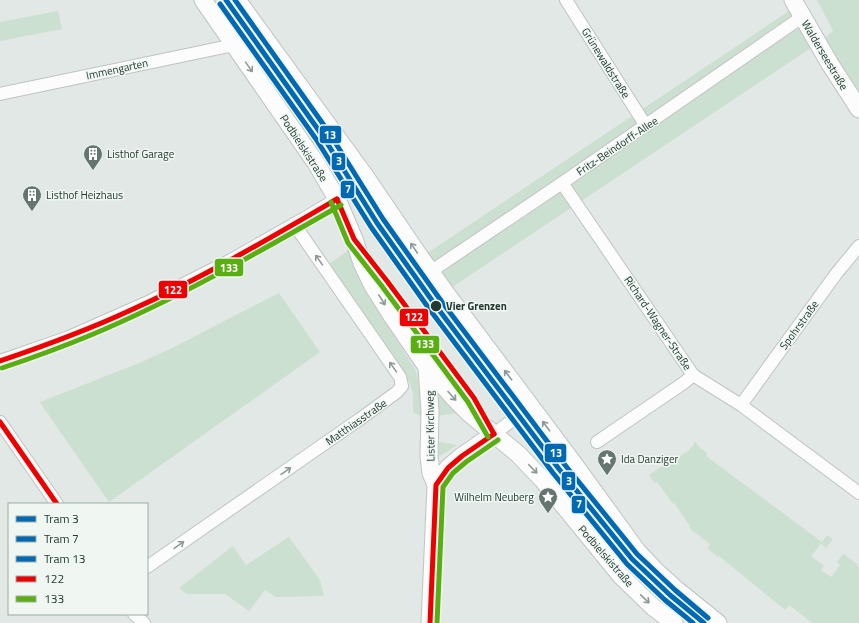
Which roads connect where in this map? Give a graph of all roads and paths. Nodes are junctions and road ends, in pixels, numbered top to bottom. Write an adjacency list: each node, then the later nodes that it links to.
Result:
1 (203, 0): 6 (main road, Podbielskistraße)
2 (237, 0): 10 (main road)
3 (566, 0): 9 (street, Grünewaldstraße)
4 (793, 0): 5 (main road, Walderseestraße)
5 (802, 18): 8 (main road, Walderseestraße); 9 (street, Fritz-Beindorff-Allee)
6 (234, 45): 7 (street, Immengarten); 12 (main road, Podbielskistraße, one-way to 12)
7 (0, 94)
8 (859, 108)
9 (646, 126): 11 (street, Fritz-Beindorff-Allee)
10 (365, 176): 12 (street); 15 (main road, one-way to 10)
11 (562, 183): 15 (street, Fritz-Beindorff-Allee); 18 (street, Richard-Wagner-Straße)
12 (336, 199): 13 (street); 17 (main road, Podbielskistraße, one-way to 17)
13 (294, 224): 16 (street); 27 (street, Matthiasstraße, one-way to 13)
14 (859, 246): 19 (street, Spohrstraße)
15 (430, 272): 20 (main road, one-way to 15)
16 (0, 361)
17 (427, 367): 22 (main road, Podbielskistraße, one-way to 22); 24 (main road, Lister Kirchweg)
18 (693, 375): 19 (street, Richard-Wagner-Straße); 23 (street)
19 (741, 405): 25 (street, Richard-Wagner-Straße)
20 (531, 406): 22 (street); 32 (main road, one-way to 20)
21 (0, 422): 26 (street)
22 (494, 434): 24 (main road, Lister Kirchweg); 31 (main road, Podbielskistraße, one-way to 31)
23 (597, 442)
24 (436, 485): 30 (main road, Lister Kirchweg)
25 (859, 493)
26 (56, 503)
27 (148, 566)
28 (135, 615): 29 (street)
29 (144, 623)
30 (430, 623)
31 (674, 623)
32 (718, 623)

